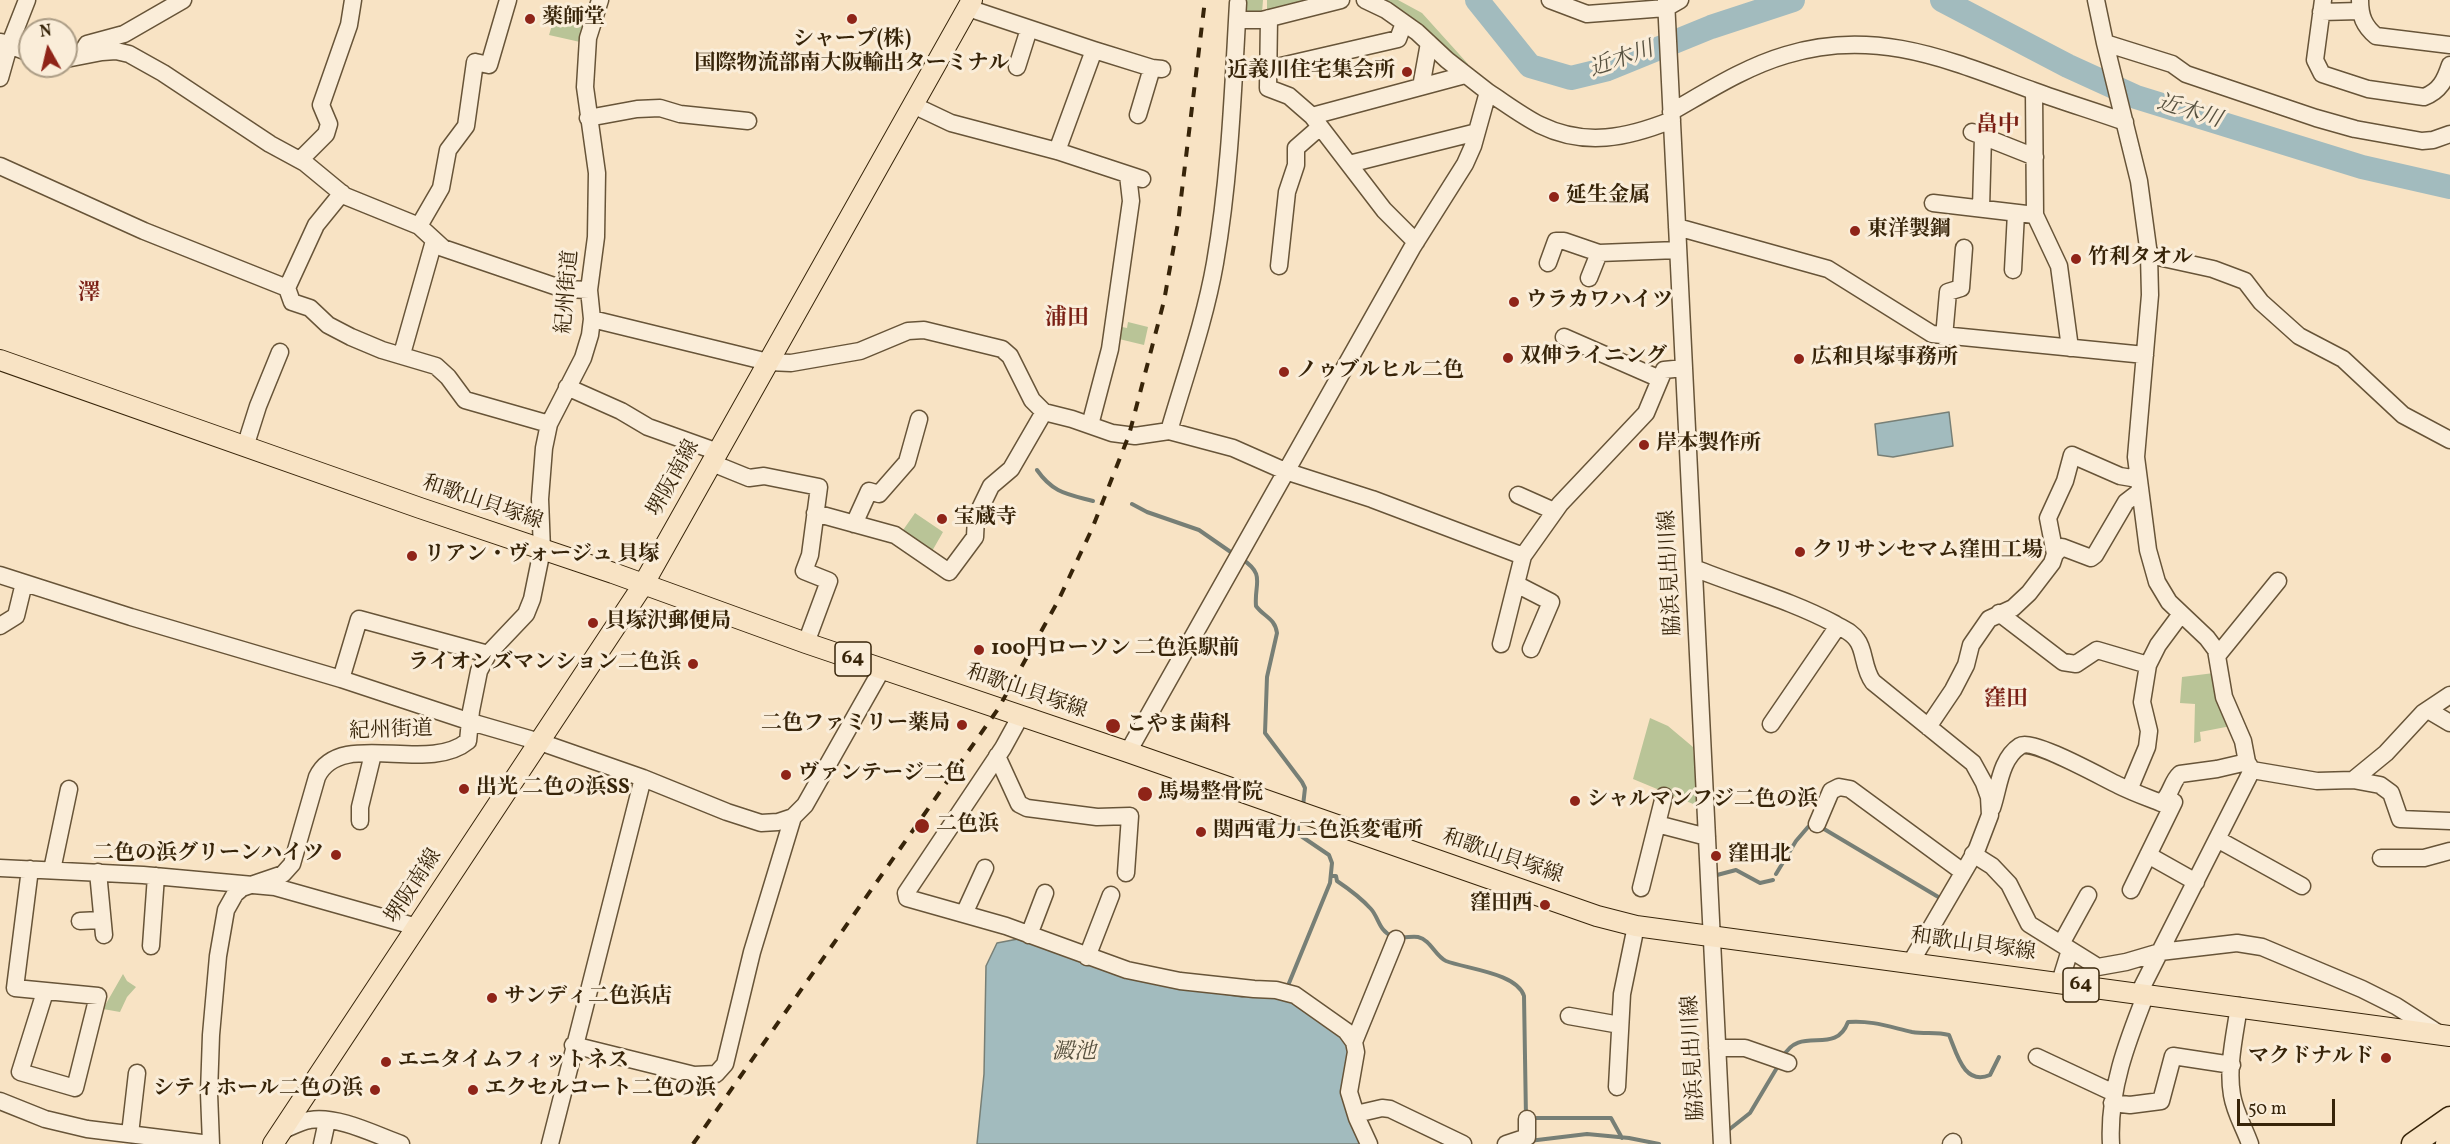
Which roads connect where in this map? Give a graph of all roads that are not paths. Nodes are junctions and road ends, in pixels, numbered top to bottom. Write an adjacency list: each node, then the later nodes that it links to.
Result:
1 (27, 0): 18 (street)
2 (183, 0): 22 (street)
3 (353, 0): 43 (street)
4 (507, 0): 51 (street)
5 (600, 0): 35 (street, 紀州街道)
6 (1341, 0): 14 (street)
7 (1365, 0): 15 (street)
8 (1550, 0): 10 (street)
9 (2096, 0): 20 (street)
10 (1671, 3): 33 (street, 脇浜見出川線)
11 (970, 4): 16 (street); 32 (main road, 堺阪南線)
12 (2360, 5): 13 (street); 19 (street)
13 (2322, 6): 24 (street)
14 (1269, 18): 26 (street); 81 (street)
15 (1404, 23): 17 (street); 26 (street)
16 (1029, 29): 21 (street); 25 (street)
17 (1429, 43): 27 (street); 29 (street)
18 (5, 44): 28 (street)
19 (2450, 45)
20 (2106, 46): 36 (street); 40 (street)
21 (1094, 50): 34 (street); 41 (street)
22 (78, 52)
23 (78, 57): 43 (street)
24 (2450, 65)
25 (1017, 67)
26 (1268, 69): 38 (street)
27 (1465, 75): 29 (street); 31 (street)
28 (0, 78)
29 (1421, 87): 38 (street)
30 (2034, 91): 33 (street); 36 (street); 42 (street)
31 (1488, 92): 33 (street); 39 (street)
32 (913, 105): 41 (street); 73 (main road, 堺阪南線)
33 (1671, 112): 52 (street, 脇浜見出川線)
34 (1138, 115)
35 (588, 118): 37 (street); 64 (street, 紀州街道)
36 (2124, 119): 58 (street)
37 (748, 121)
38 (1316, 122): 44 (street); 60 (street)
39 (1477, 132): 44 (street); 54 (street)
40 (2450, 134)
41 (1057, 151): 80 (street)
42 (2035, 157): 48 (street); 50 (street)
43 (300, 160): 46 (street)
44 (1349, 164): 54 (street)
45 (0, 166): 63 (street)
46 (342, 193): 51 (street); 63 (street)
47 (1933, 203): 48 (street)
48 (1981, 208): 49 (street)
49 (2016, 213): 50 (street); 61 (street)
50 (2035, 215): 68 (street)
51 (419, 226): 53 (street)
52 (1677, 227): 56 (street, 脇浜見出川線); 67 (street)
53 (434, 241): 64 (street); 70 (street)
54 (1416, 242): 85 (street)
55 (1964, 248): 67 (street)
56 (1678, 250): 57 (street); 74 (street, 脇浜見出川線)
57 (1599, 253): 59 (street); 62 (street)
58 (2149, 255): 71 (street); 82 (street)
59 (1548, 263)
60 (1279, 266)
61 (2013, 270)
62 (1590, 278)
63 (287, 288): 70 (street)
64 (589, 290): 65 (street, 紀州街道)
65 (592, 319): 73 (street); 76 (street, 紀州街道)
66 (1572, 336): 75 (street)
67 (1944, 337): 68 (street)
68 (2070, 348): 71 (street)
69 (280, 352): 83 (street)
70 (402, 354): 79 (street)
71 (2145, 355): 86 (street)
72 (0, 360): 83 (main road, 和歌山貝塚線 / 64)
73 (768, 362): 77 (street); 84 (main road, 堺阪南線)
74 (1684, 368): 75 (street); 94 (street, 脇浜見出川線)
75 (1660, 379): 88 (street)
76 (567, 387): 79 (street, 紀州街道); 84 (street)
77 (1044, 412): 80 (street); 90 (street)
78 (919, 419): 90 (street)
79 (549, 424): 91 (street, 紀州街道)
80 (1090, 424): 81 (street)
81 (1169, 431): 85 (street)
82 (2450, 440)
83 (245, 447): 91 (main road, 和歌山貝塚線 / 64)
84 (715, 457): 89 (street); 99 (main road, 堺阪南線)
85 (1285, 471): 93 (street); 120 (street)
86 (2138, 485): 92 (street); 92 (street); 101 (street)
87 (1518, 495): 88 (street)
88 (1554, 511): 93 (street)
89 (815, 513): 90 (street); 104 (street)
90 (854, 524)
91 (542, 550): 99 (main road, 和歌山貝塚線 / 64); 107 (street, 紀州街道)
92 (2055, 554): 100 (street)
93 (1523, 556): 98 (street)
94 (1694, 568): 103 (street); 138 (street, 脇浜見出川線)
95 (0, 575): 97 (street)
96 (2278, 581): 108 (street)
97 (24, 582): 102 (street); 111 (street)
98 (1516, 584): 105 (street); 106 (street)
99 (643, 585): 104 (main road, 和歌山貝塚線 / 64); 119 (main road, 堺阪南線)
100 (1999, 614): 109 (street); 118 (street)
101 (2181, 614): 108 (street); 109 (street)
102 (0, 626)
103 (1838, 626): 117 (street); 118 (street)
104 (806, 643): 110 (main road, 和歌山貝塚線 / 64)
105 (1501, 644)
106 (1531, 649)
107 (488, 654): 111 (street); 115 (street, 紀州街道)
108 (2217, 656): 123 (street)
109 (2148, 665): 129 (street)
110 (882, 669): 114 (main road, 和歌山貝塚線 / 64); 133 (street)
111 (341, 679): 115 (street)
112 (2450, 695): 113 (street)
113 (2428, 710): 116 (street); 127 (street)
114 (1020, 717): 120 (main road, 和歌山貝塚線 / 64); 122 (street)
115 (471, 722): 119 (street); 121 (street, 紀州街道)
116 (2450, 723)
117 (1771, 724)
118 (1928, 727): 125 (street)
119 (540, 742): 126 (street); 163 (main road, 堺阪南線)
120 (1128, 752): 162 (main road, 和歌山貝塚線 / 64)
121 (373, 754): 134 (street); 153 (street, 紀州街道)
122 (997, 756): 150 (street); 160 (street)
123 (2250, 766): 127 (street); 131 (street); 139 (street)
124 (2002, 771): 125 (street); 129 (street); 132 (street)
125 (1979, 772): 132 (street)
126 (643, 778): 133 (street); 180 (street)
127 (2353, 780): 135 (street)
128 (69, 789): 147 (street)
129 (2129, 790): 131 (street)
130 (1664, 796): 136 (street)
131 (2166, 799): 142 (street)
132 (1990, 815): 141 (street)
133 (794, 817): 180 (street)
134 (360, 821)
135 (2450, 822)
136 (1658, 824): 138 (street); 155 (street)
137 (1817, 824): 149 (street)
138 (1707, 837): 165 (street, 脇浜見出川線)
139 (2217, 839): 152 (street); 154 (street)
140 (2450, 851): 143 (street)
141 (1973, 854): 149 (street); 168 (street)
142 (2148, 855): 152 (street); 156 (street)
143 (2381, 858)
144 (0, 868): 146 (street)
145 (985, 868): 160 (street)
146 (30, 869): 147 (street); 173 (street)
147 (52, 870): 148 (street)
148 (98, 872): 151 (street); 161 (street)
149 (1963, 872): 171 (street)
150 (1126, 873)
151 (156, 876): 153 (street); 167 (street)
152 (2196, 882): 169 (street)
153 (255, 885): 163 (street); 196 (street, 紀州街道)
154 (2302, 886)
155 (1641, 888)
156 (2131, 890)
157 (1045, 893): 164 (street)
158 (1111, 895): 170 (street)
159 (2088, 895): 168 (street)
160 (964, 914): 164 (street)
161 (80, 921)
162 (1636, 926): 165 (main road, 和歌山貝塚線 / 64); 177 (street)
163 (417, 927): 194 (main road, 堺阪南線)
164 (1029, 935): 170 (street)
165 (1712, 936): 171 (main road, 和歌山貝塚線 / 64); 181 (street, 脇浜見出川線)
166 (1396, 939): 179 (street)
167 (151, 946)
168 (2065, 947): 169 (street); 172 (street)
169 (2160, 952): 174 (street); 178 (street)
170 (1087, 957): 179 (street)
171 (1911, 962): 172 (main road, 和歌山貝塚線 / 64)
172 (2060, 982): 174 (main road, 和歌山貝塚線 / 64)
173 (45, 992): 173 (street)
174 (2143, 993): 175 (main road, 和歌山貝塚線 / 64); 187 (street)
175 (2239, 1006): 178 (main road, 和歌山貝塚線 / 64); 184 (street)
176 (1569, 1016): 177 (street)
177 (1620, 1025): 186 (street)
178 (2445, 1035)
179 (1354, 1042): 189 (street)
180 (573, 1045): 199 (street)
181 (1717, 1048): 183 (street); 195 (street, 脇浜見出川線)
182 (2037, 1057): 187 (street)
183 (1788, 1063)
184 (2232, 1065): 187 (street); 204 (street)
185 (137, 1073): 193 (street)
186 (1617, 1087)
187 (2113, 1098): 203 (street)
188 (0, 1101): 193 (street)
189 (1356, 1114): 200 (street); 201 (street)
190 (2450, 1118): 205 (highway)
191 (1527, 1119): 202 (street)
192 (327, 1121): 194 (street); 197 (street); 198 (street)
193 (130, 1134): 196 (street)
194 (278, 1137)
195 (1722, 1139)
196 (210, 1144)
197 (322, 1144)
198 (402, 1144)
199 (550, 1144)
200 (1369, 1144)
201 (1463, 1144)
202 (1506, 1144)
203 (2111, 1144)
204 (2250, 1144)
205 (2413, 1144)

